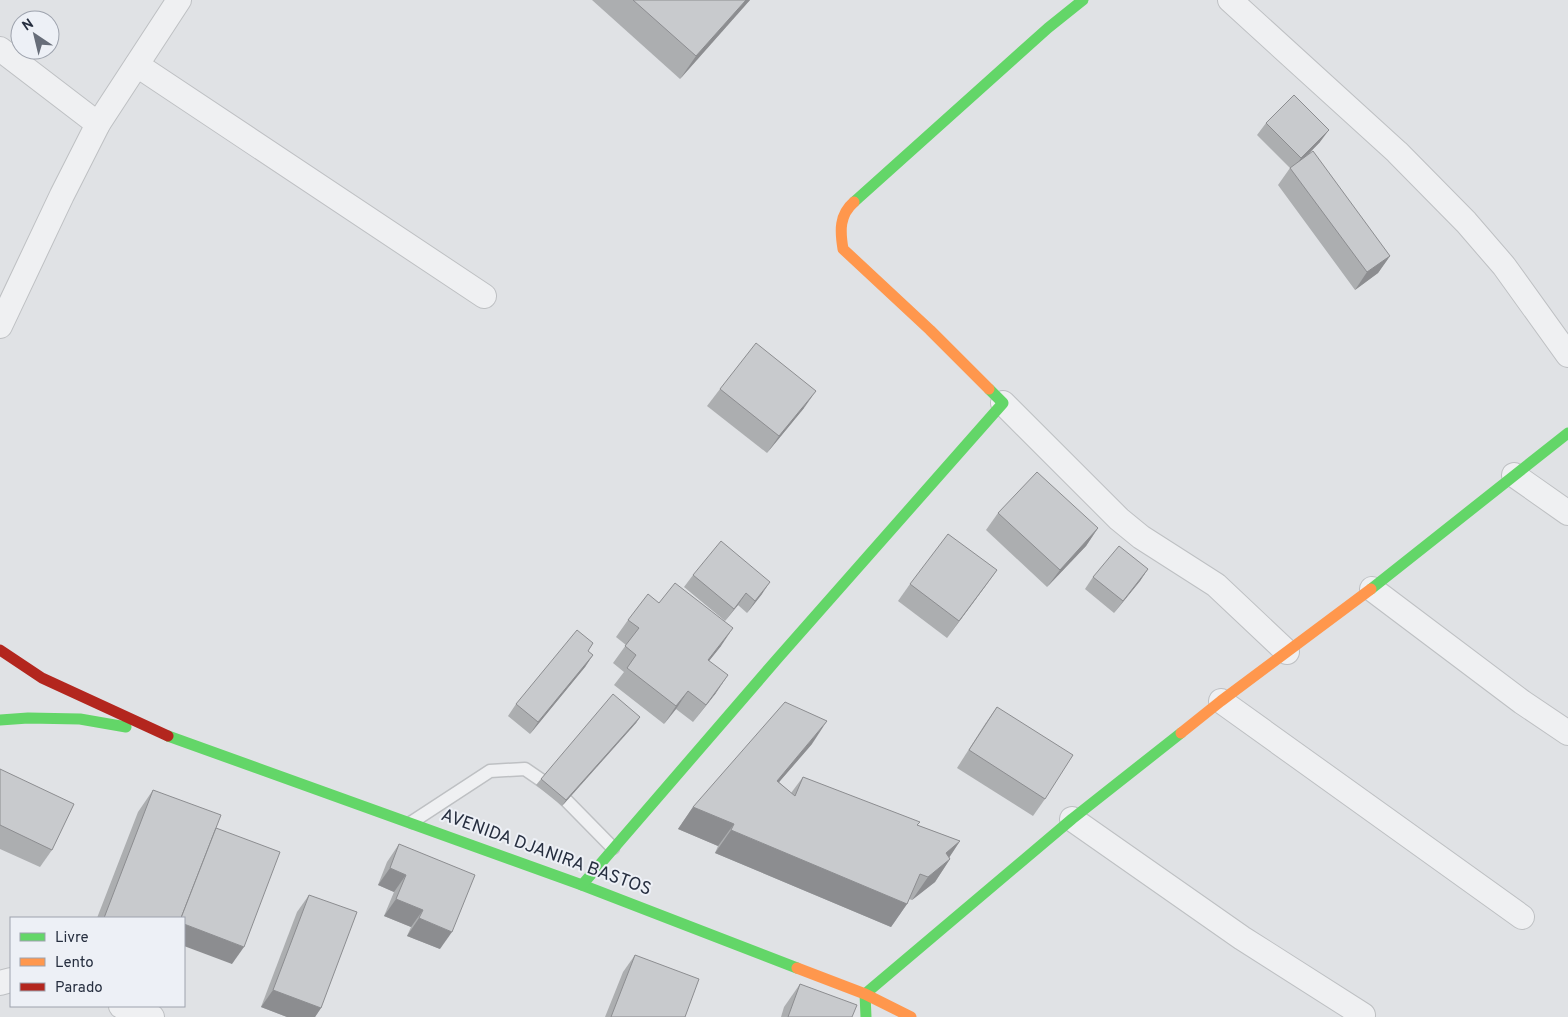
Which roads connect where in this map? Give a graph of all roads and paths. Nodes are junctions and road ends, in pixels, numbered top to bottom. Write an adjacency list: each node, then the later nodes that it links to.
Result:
1 (179, 0): 5 (street)
2 (1082, 0): 10 (street)
3 (1230, 0): 9 (street)
4 (0, 49): 6 (street)
5 (137, 65): 6 (street); 7 (street)
6 (98, 124): 8 (street)
7 (484, 296)
8 (0, 326)
9 (1568, 355)
10 (1003, 403): 16 (street); 23 (street)
11 (1568, 433): 12 (street)
12 (1514, 475): 13 (street); 14 (street)
13 (1568, 513)
14 (1372, 589): 16 (street); 20 (street)
15 (0, 650): 19 (street, AVENIDA DJANIRA BASTOS)
16 (1287, 652): 17 (street)
17 (1221, 701): 21 (street); 25 (street)
18 (0, 720): 19 (street, AVENIDA DJANIRA BASTOS)
19 (164, 734): 22 (street, AVENIDA DJANIRA BASTOS)
20 (1568, 734)
21 (1072, 819): 26 (street); 28 (street)
22 (412, 822): 23 (lane); 24 (street, AVENIDA DJANIRA BASTOS)
23 (613, 848): 24 (street)
24 (582, 885): 26 (street, AVENIDA DJANIRA BASTOS)
25 (1522, 917)
26 (865, 994): 30 (street); 31 (street, AVENIDA DJANIRA BASTOS)
27 (124, 1007): 29 (street)
28 (1364, 1015)
29 (147, 1016)
30 (866, 1017)
31 (911, 1017)

